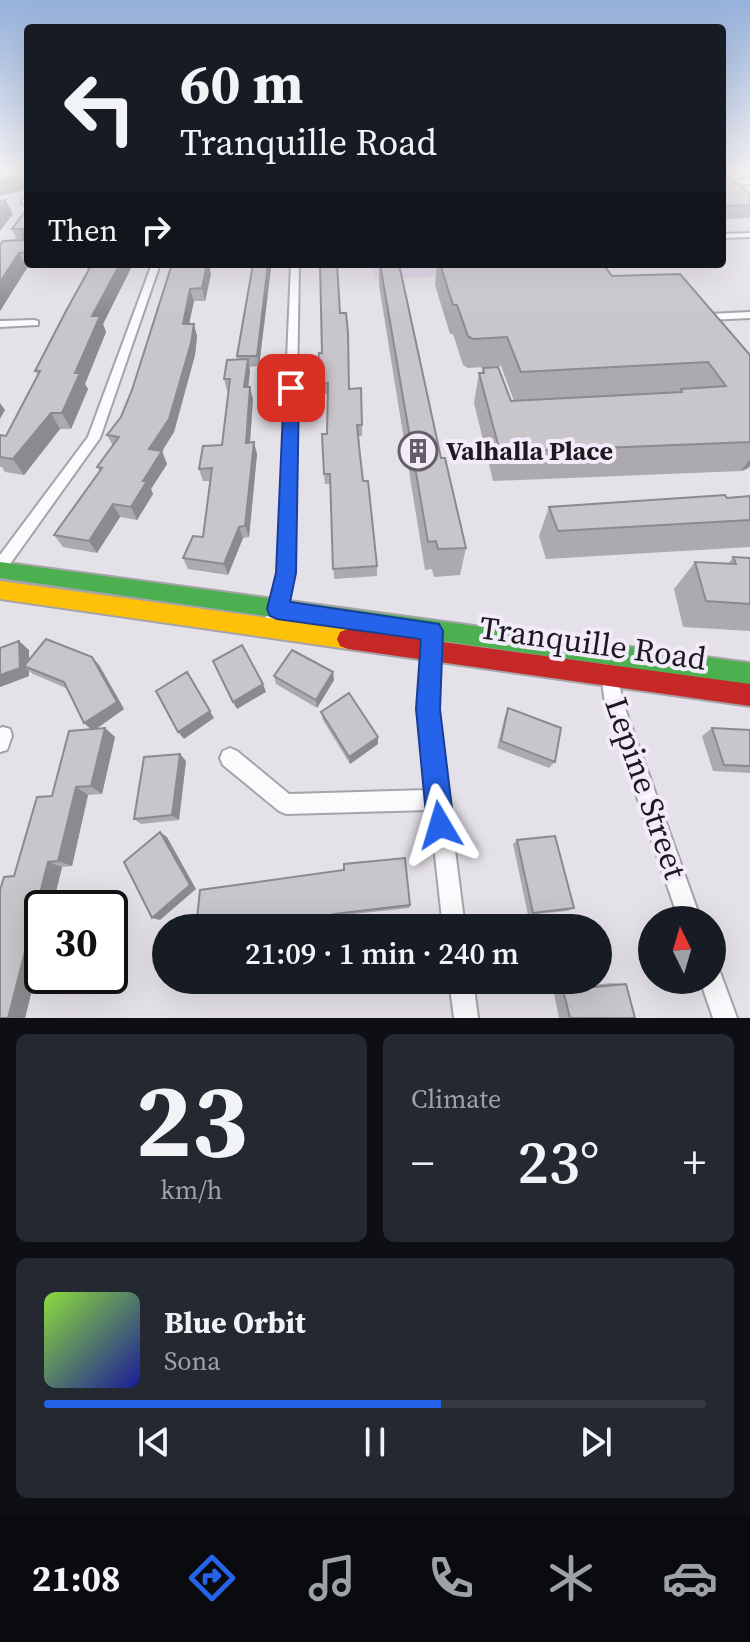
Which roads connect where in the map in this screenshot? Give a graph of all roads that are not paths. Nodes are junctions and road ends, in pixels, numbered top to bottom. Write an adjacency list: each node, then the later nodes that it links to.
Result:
1 (750, 235): 2 (street)
2 (726, 236)
3 (155, 268): 9 (street)
4 (295, 268): 12 (street)
5 (750, 315): 8 (street)
6 (34, 323): 7 (street)
7 (0, 324)
8 (718, 328)
9 (0, 571): 11 (street); 12 (main road, Tranquille Road)
10 (0, 590): 11 (main road, Tranquille Road)
11 (22, 593): 13 (main road, Tranquille Road)
12 (277, 609): 13 (street); 14 (main road, Tranquille Road)
13 (271, 628): 14 (main road, Tranquille Road)
14 (431, 641): 15 (main road, Tranquille Road); 19 (street)
15 (608, 665): 16 (main road, Tranquille Road); 17 (main road, Tranquille Road); 20 (street, Lepine Street)
16 (750, 674)
17 (750, 695)
18 (230, 758): 19 (street)
19 (437, 800): 21 (street)
20 (685, 906)
21 (452, 914)
22 (463, 994): 24 (street)
23 (717, 994): 25 (street)
24 (466, 1018)
25 (725, 1018)

